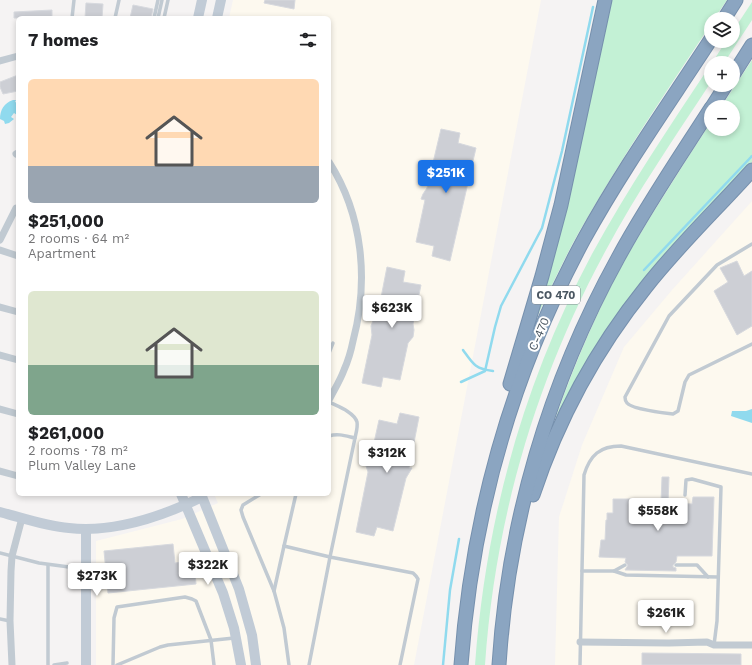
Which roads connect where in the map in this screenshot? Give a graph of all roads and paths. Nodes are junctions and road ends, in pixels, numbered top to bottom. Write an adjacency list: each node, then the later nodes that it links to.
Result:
1 (74, 0): 11 (lane)
2 (119, 0): 12 (lane)
3 (158, 0): 13 (lane)
4 (162, 0): 14 (lane)
5 (168, 0): 15 (lane)
6 (202, 0): 16 (street)
7 (221, 0): 17 (street)
8 (605, 0): 47 (highway)
9 (736, 0): 10 (highway)
10 (728, 12)
11 (72, 16)
12 (115, 16)
13 (154, 16)
14 (158, 16)
15 (164, 16)
16 (198, 16)
17 (217, 16)
18 (752, 45): 22 (highway)
19 (705, 48): 47 (highway, C-470 / CO 470)
20 (16, 57): 21 (street)
21 (0, 61)
22 (740, 63)
23 (704, 119): 73 (highway, CO 470)
24 (331, 166): 38 (street)
25 (752, 170): 73 (highway)
26 (16, 208): 27 (street)
27 (0, 240)
28 (752, 244): 34 (lane)
29 (0, 250): 30 (street)
30 (16, 255)
31 (0, 307): 32 (street)
32 (16, 311)
33 (333, 343): 35 (lane)
34 (752, 344)
35 (331, 348)
36 (0, 355): 37 (street)
37 (16, 359)
38 (331, 397)
39 (331, 402): 43 (lane)
40 (0, 409): 41 (street)
41 (16, 413)
42 (331, 435): 43 (lane)
43 (355, 438): 61 (lane)
44 (0, 471): 46 (street)
45 (752, 474): 66 (lane)
46 (16, 475)
47 (490, 479): 92 (highway, C-470 / CO 470)
48 (685, 495): 69 (lane)
49 (182, 496): 54 (street)
50 (202, 496): 54 (street)
51 (204, 496): 88 (street)
52 (258, 496): 70 (lane)
53 (296, 496): 58 (lane)
54 (186, 505): 57 (street); 74 (street)
55 (0, 512): 56 (street)
56 (22, 518): 57 (street); 60 (street)
57 (86, 529): 83 (street)
58 (284, 546): 61 (lane); 70 (lane)
59 (0, 553): 60 (lane)
60 (12, 556): 62 (lane); 72 (street)
61 (330, 557): 90 (lane); 91 (lane)
62 (48, 565): 65 (lane); 81 (lane)
63 (625, 565): 67 (lane)
64 (676, 565): 68 (lane)
65 (69, 568)
66 (582, 571): 67 (lane); 76 (lane)
67 (614, 571): 68 (lane)
68 (708, 577): 69 (lane)
69 (718, 577): 77 (lane)
70 (274, 591): 89 (lane)
71 (0, 619): 72 (lane)
72 (10, 621): 80 (street)
73 (502, 625): 93 (highway, CO 470)
74 (236, 638): 75 (lane); 87 (street)
75 (211, 640): 84 (lane); 85 (lane); 86 (lane)
76 (580, 642): 77 (street); 94 (lane)
77 (714, 644): 78 (street)
78 (752, 645)
79 (66, 663): 82 (lane)
80 (12, 665)
81 (48, 665)
82 (54, 665)
83 (86, 665)
84 (113, 665)
85 (117, 665)
86 (214, 665)
87 (240, 665)
88 (256, 665)
89 (289, 665)
90 (309, 665)
91 (400, 665)
92 (461, 665)
93 (499, 665)
94 (580, 665)

